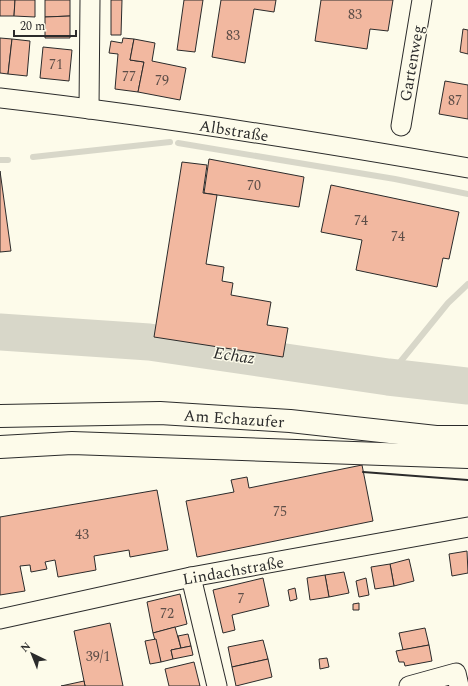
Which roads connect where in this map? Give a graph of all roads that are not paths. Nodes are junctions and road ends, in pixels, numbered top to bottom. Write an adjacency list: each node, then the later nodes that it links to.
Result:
1 (90, 0): 4 (street)
2 (422, 0): 5 (street, Gartenweg)
3 (0, 98): 4 (street, Albstraße)
4 (89, 109): 6 (street, Albstraße)
5 (401, 126)
6 (468, 168)
7 (0, 416): 8 (main road, Am Echazufer)
8 (468, 437)
9 (0, 447): 10 (main road, Am Echazufer)
10 (468, 457)
11 (468, 528): 12 (street, Lindachstraße)
12 (191, 577): 13 (street, Lindachstraße); 14 (street)
13 (0, 619)
14 (217, 686)
15 (409, 686): 16 (street)
16 (459, 686)

